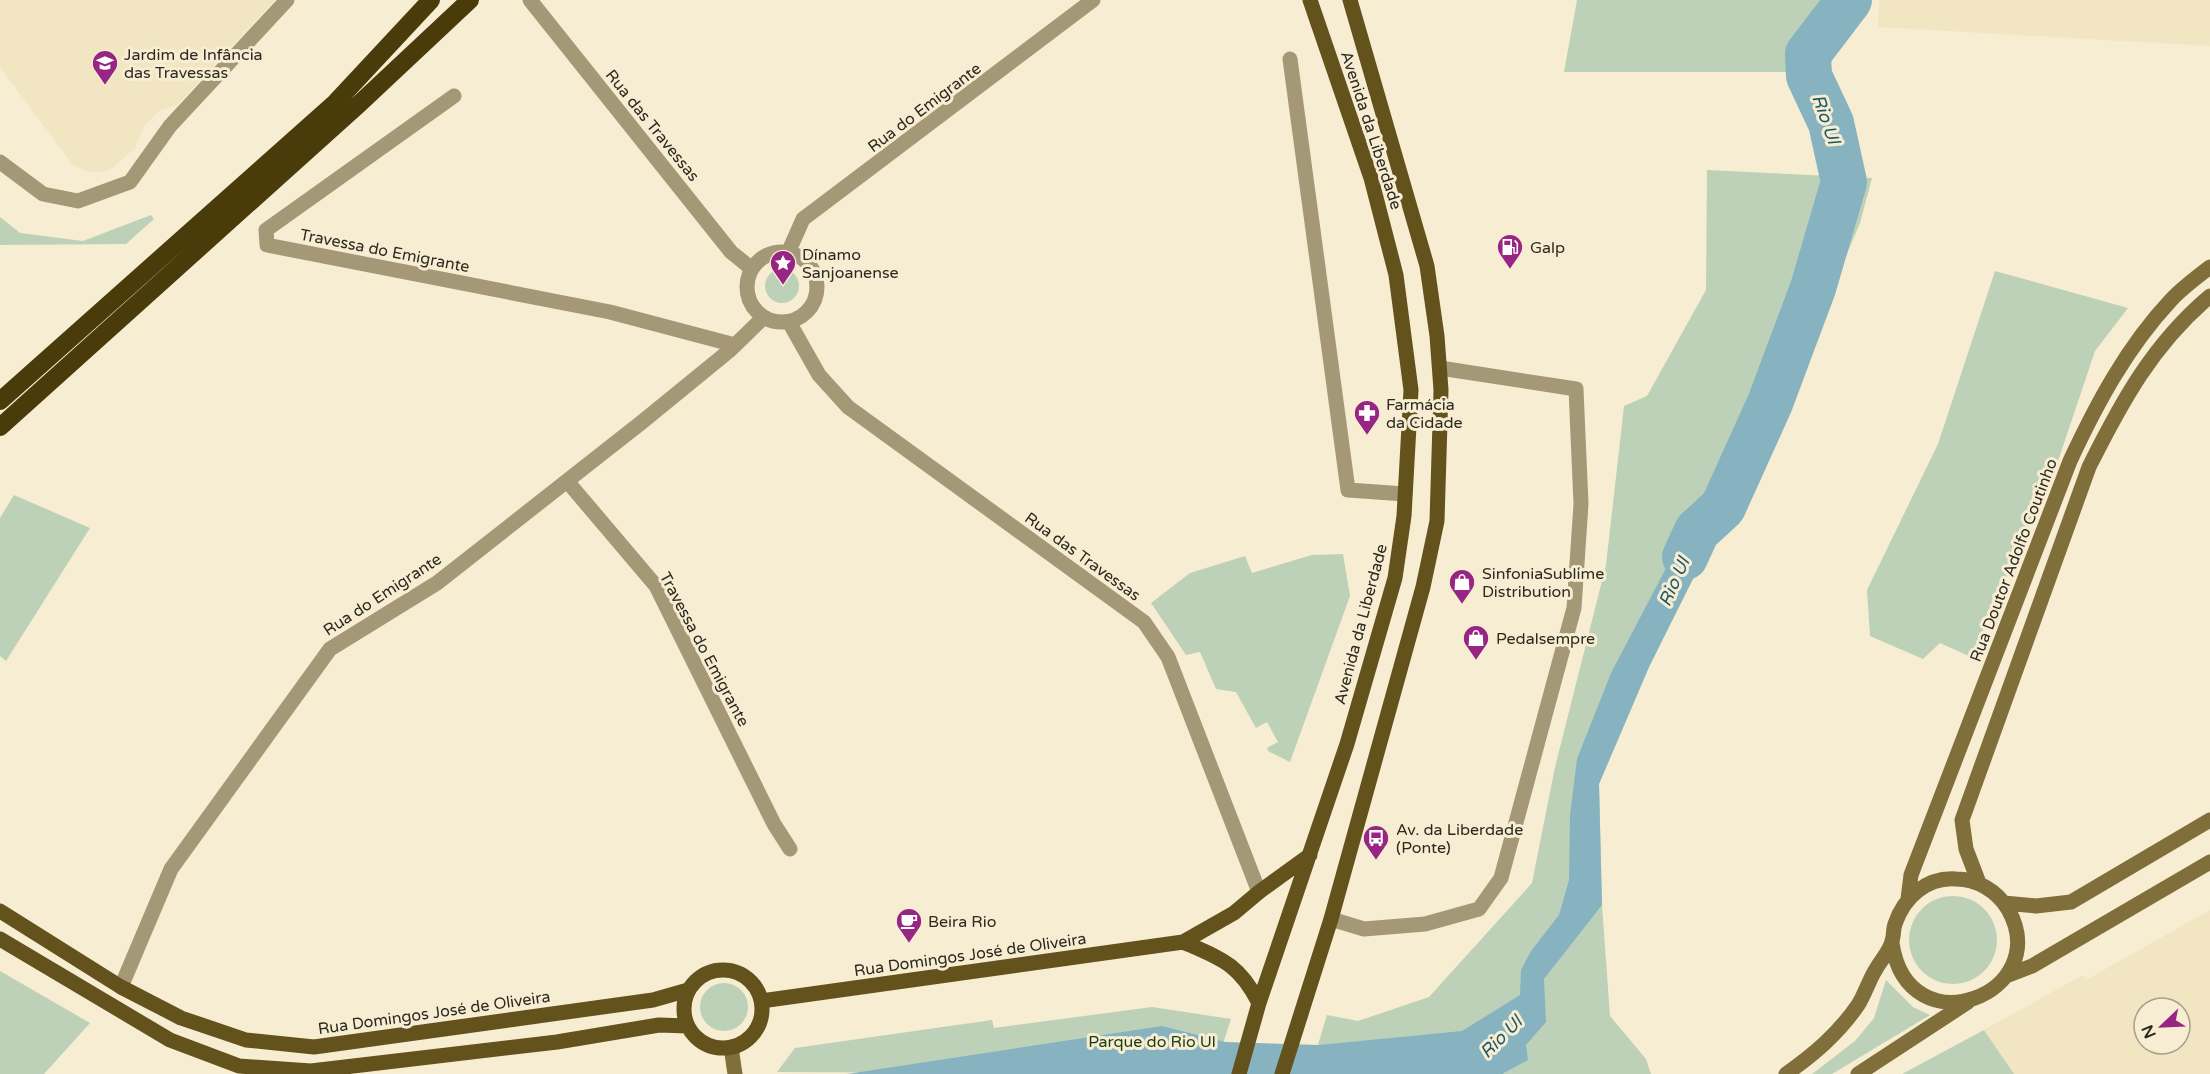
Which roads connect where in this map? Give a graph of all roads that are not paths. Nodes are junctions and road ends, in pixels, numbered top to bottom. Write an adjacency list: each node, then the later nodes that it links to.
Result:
1 (286, 0): 10 (street)
2 (431, 0): 19 (highway)
3 (471, 0): 20 (highway)
4 (530, 0): 13 (street, Rua das Travessas)
5 (1093, 0): 11 (street, Rua do Emigrante)
6 (1310, 0): 22 (main road, Avenida da Liberdade)
7 (1350, 0): 18 (main road, Avenida da Liberdade)
8 (1290, 59): 22 (street)
9 (454, 96): 17 (street, Travessa do Emigrante)
10 (0, 162)
11 (788, 253): 13 (street); 16 (street)
12 (2210, 267): 29 (main road, Rua Doutor Adolfo Coutinho)
13 (752, 269): 15 (street)
14 (2210, 296): 27 (main road)
15 (764, 317): 16 (street); 17 (street, Rua do Emigrante)
16 (789, 322): 28 (street, Rua das Travessas)
17 (735, 345): 21 (street, Rua do Emigrante)
18 (1440, 368): 32 (main road, Avenida da Liberdade); 32 (street)
19 (0, 400)
20 (0, 427)
21 (567, 481): 24 (street, Travessa do Emigrante); 37 (street, Rua do Emigrante)
22 (1405, 494): 25 (main road, Avenida da Liberdade)
23 (2210, 820): 30 (main road)
24 (790, 849)
25 (1310, 855): 28 (main road, Rua Domingos José de Oliveira); 41 (main road, Avenida da Liberdade)
26 (2210, 862): 36 (main road)
27 (1979, 883): 29 (main road); 30 (main road)
28 (1259, 892): 34 (main road, Rua Domingos José de Oliveira)
29 (1908, 899): 35 (main road)
30 (2004, 903): 36 (main road)
31 (0, 911): 37 (main road, Rua Domingos José de Oliveira)
32 (1331, 920): 46 (main road, Avenida da Liberdade)
33 (0, 939): 42 (main road)
34 (1183, 942): 39 (main road, Rua Domingos José de Oliveira); 41 (main road)
35 (1892, 943): 40 (main road); 47 (main road)
36 (2006, 976): 40 (main road)
37 (121, 987): 38 (main road, Rua Domingos José de Oliveira)
38 (688, 990): 39 (main road, Rua Domingos José de Oliveira); 42 (main road)
39 (761, 1001): 43 (main road)
40 (1968, 1002): 48 (main road)
41 (1259, 1003): 45 (main road, Avenida da Liberdade)
42 (688, 1026): 43 (main road)
43 (731, 1047): 44 (main road)
44 (735, 1074)
45 (1239, 1074)
46 (1282, 1074)
47 (1786, 1074)
48 (1858, 1074)

